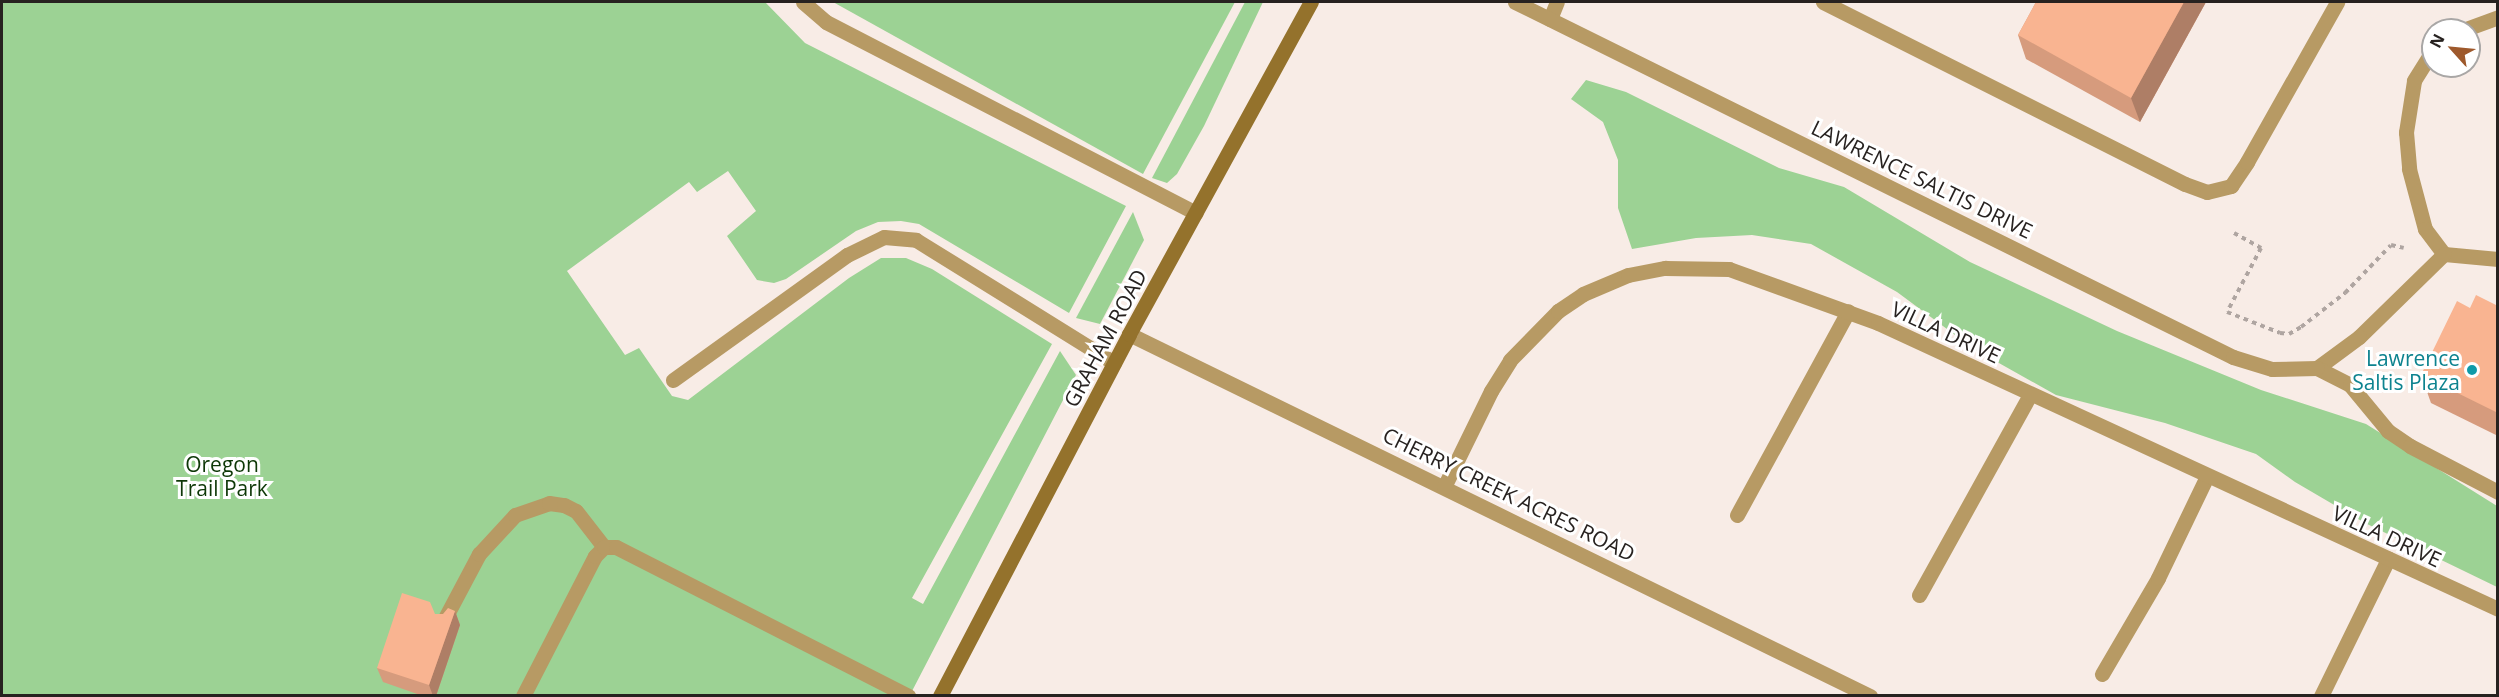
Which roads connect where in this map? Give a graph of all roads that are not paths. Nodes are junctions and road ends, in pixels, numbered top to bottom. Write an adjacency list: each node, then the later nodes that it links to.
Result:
1 (803, 2): 11 (street)
2 (1311, 2): 11 (main road, GRAHAM ROAD)
3 (1515, 2): 8 (street, LAWRENCE SALTIS DRIVE)
4 (1557, 2): 8 (street)
5 (1823, 2): 6 (street)
6 (2337, 2)
7 (2498, 17): 9 (street)
8 (1550, 19): 17 (street, LAWRENCE SALTIS DRIVE)
9 (2481, 23)
10 (2421, 71): 12 (street)
11 (1196, 213): 15 (main road, GRAHAM ROAD)
12 (2444, 254): 13 (street); 17 (street)
13 (2498, 260)
14 (1848, 311): 19 (street, VILLA DRIVE); 21 (street, VILLA DRIVE); 23 (street)
15 (1130, 334): 16 (main road, GRAHAM ROAD); 21 (street, CHERRY CREEK ACRES ROAD)
16 (1114, 363): 18 (street); 32 (main road, GRAHAM ROAD)
17 (2317, 368): 22 (street)
18 (673, 380)
19 (2030, 395): 20 (street, VILLA DRIVE); 26 (street)
20 (2207, 476): 25 (street, VILLA DRIVE); 29 (street)
21 (1444, 487): 33 (street, CHERRY CREEK ACRES ROAD)
22 (2498, 492)
23 (1737, 514)
24 (604, 547): 28 (street); 30 (street); 31 (street)
25 (2388, 559): 27 (street, VILLA DRIVE); 34 (street)
26 (1919, 595)
27 (2498, 609)
28 (444, 620)
29 (2102, 674)
30 (523, 696)
31 (908, 696)
32 (940, 696)
33 (1870, 696)
34 (2321, 696)

